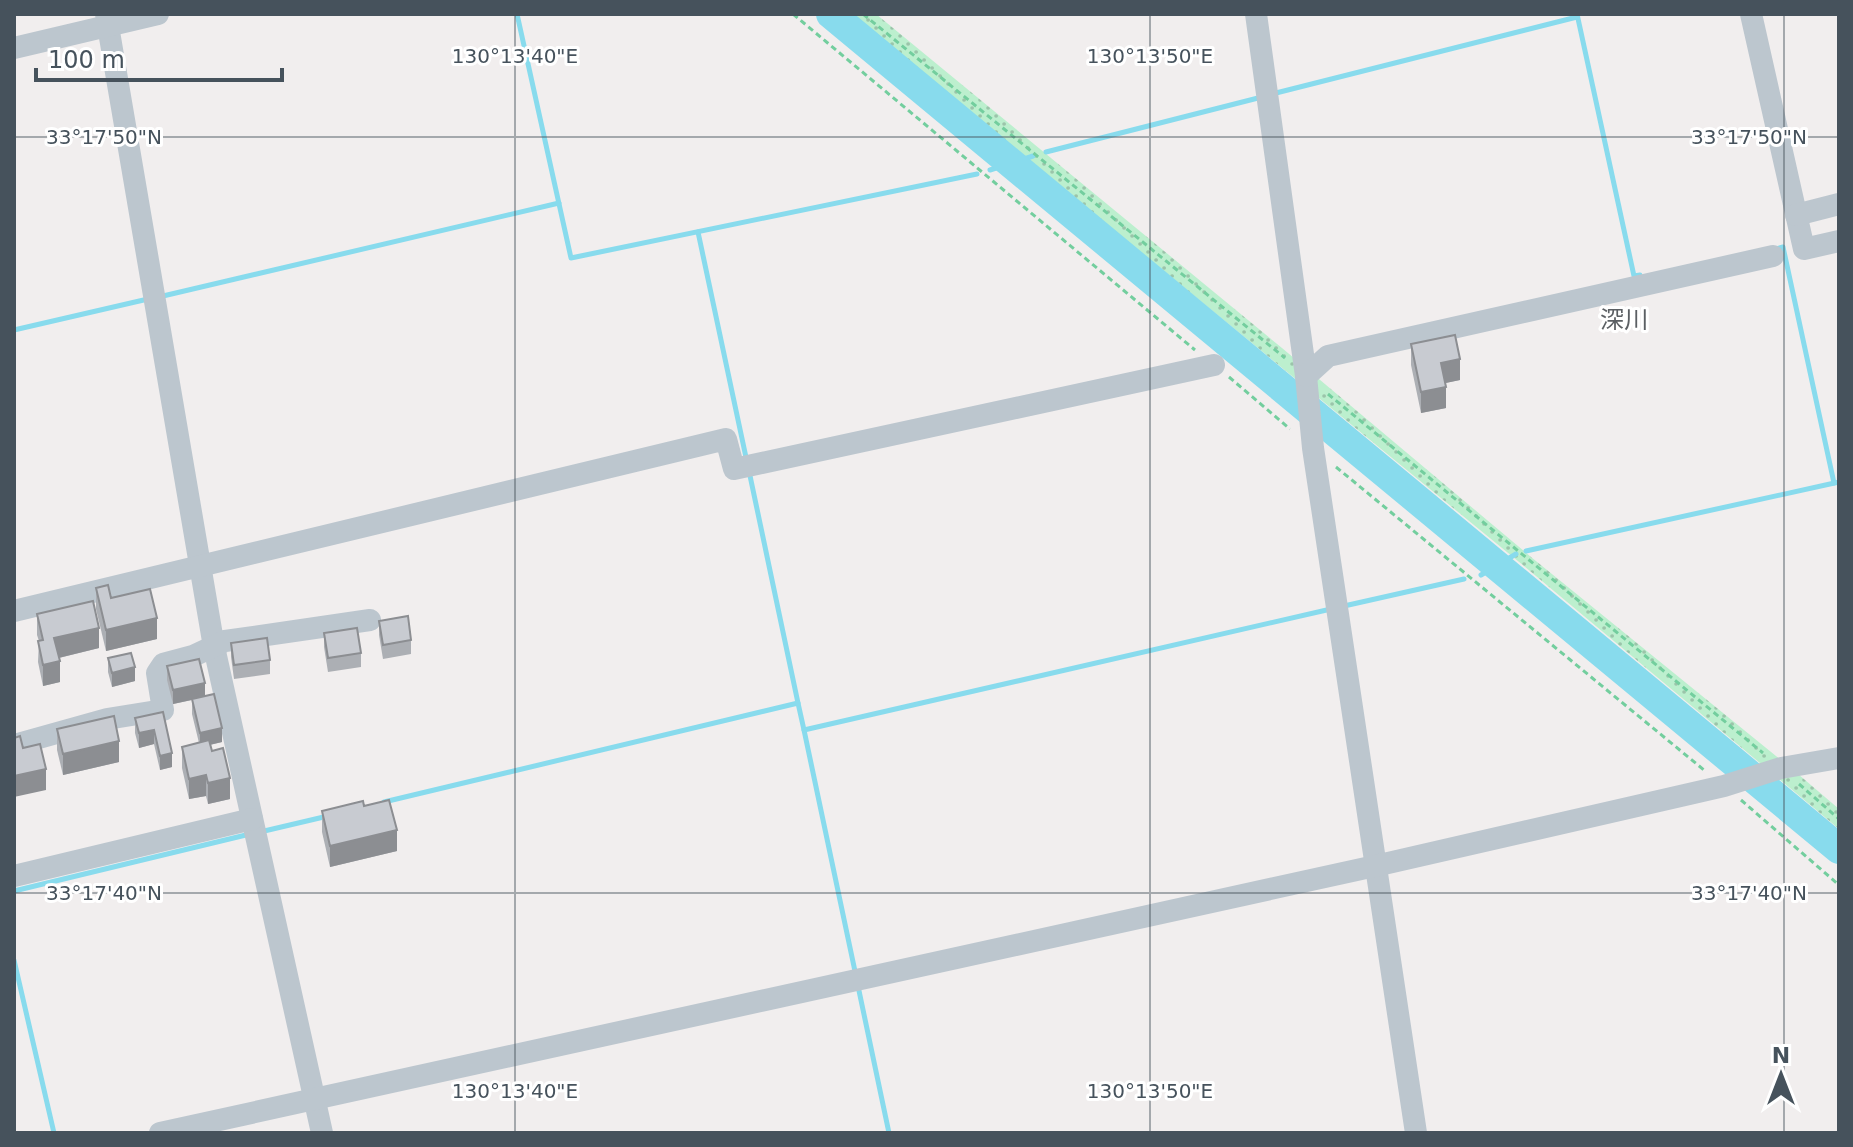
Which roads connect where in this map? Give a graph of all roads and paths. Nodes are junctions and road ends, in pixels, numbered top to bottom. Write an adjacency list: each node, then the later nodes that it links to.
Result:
1 (158, 14): 5 (street)
2 (863, 14): 12 (path)
3 (1256, 14): 12 (street)
4 (1751, 14): 8 (street)
5 (107, 20): 6 (street); 13 (street)
6 (14, 48)
7 (1839, 204): 8 (street)
8 (1796, 215): 9 (street)
9 (1839, 241)
10 (1773, 256): 12 (street)
11 (1214, 365): 13 (street)
12 (1306, 376): 19 (path); 22 (street)
13 (200, 566): 14 (street); 16 (street)
14 (14, 611)
15 (370, 620): 16 (street)
16 (214, 647): 17 (street); 21 (street)
17 (14, 745)
18 (1839, 758): 19 (street)
19 (1781, 768): 20 (path); 22 (street)
20 (1839, 819)
21 (254, 828): 23 (street); 24 (street)
22 (1375, 866): 24 (street); 27 (street)
23 (14, 876)
24 (314, 1100): 25 (street); 26 (street)
25 (160, 1133)
26 (322, 1133)
27 (1416, 1133)

